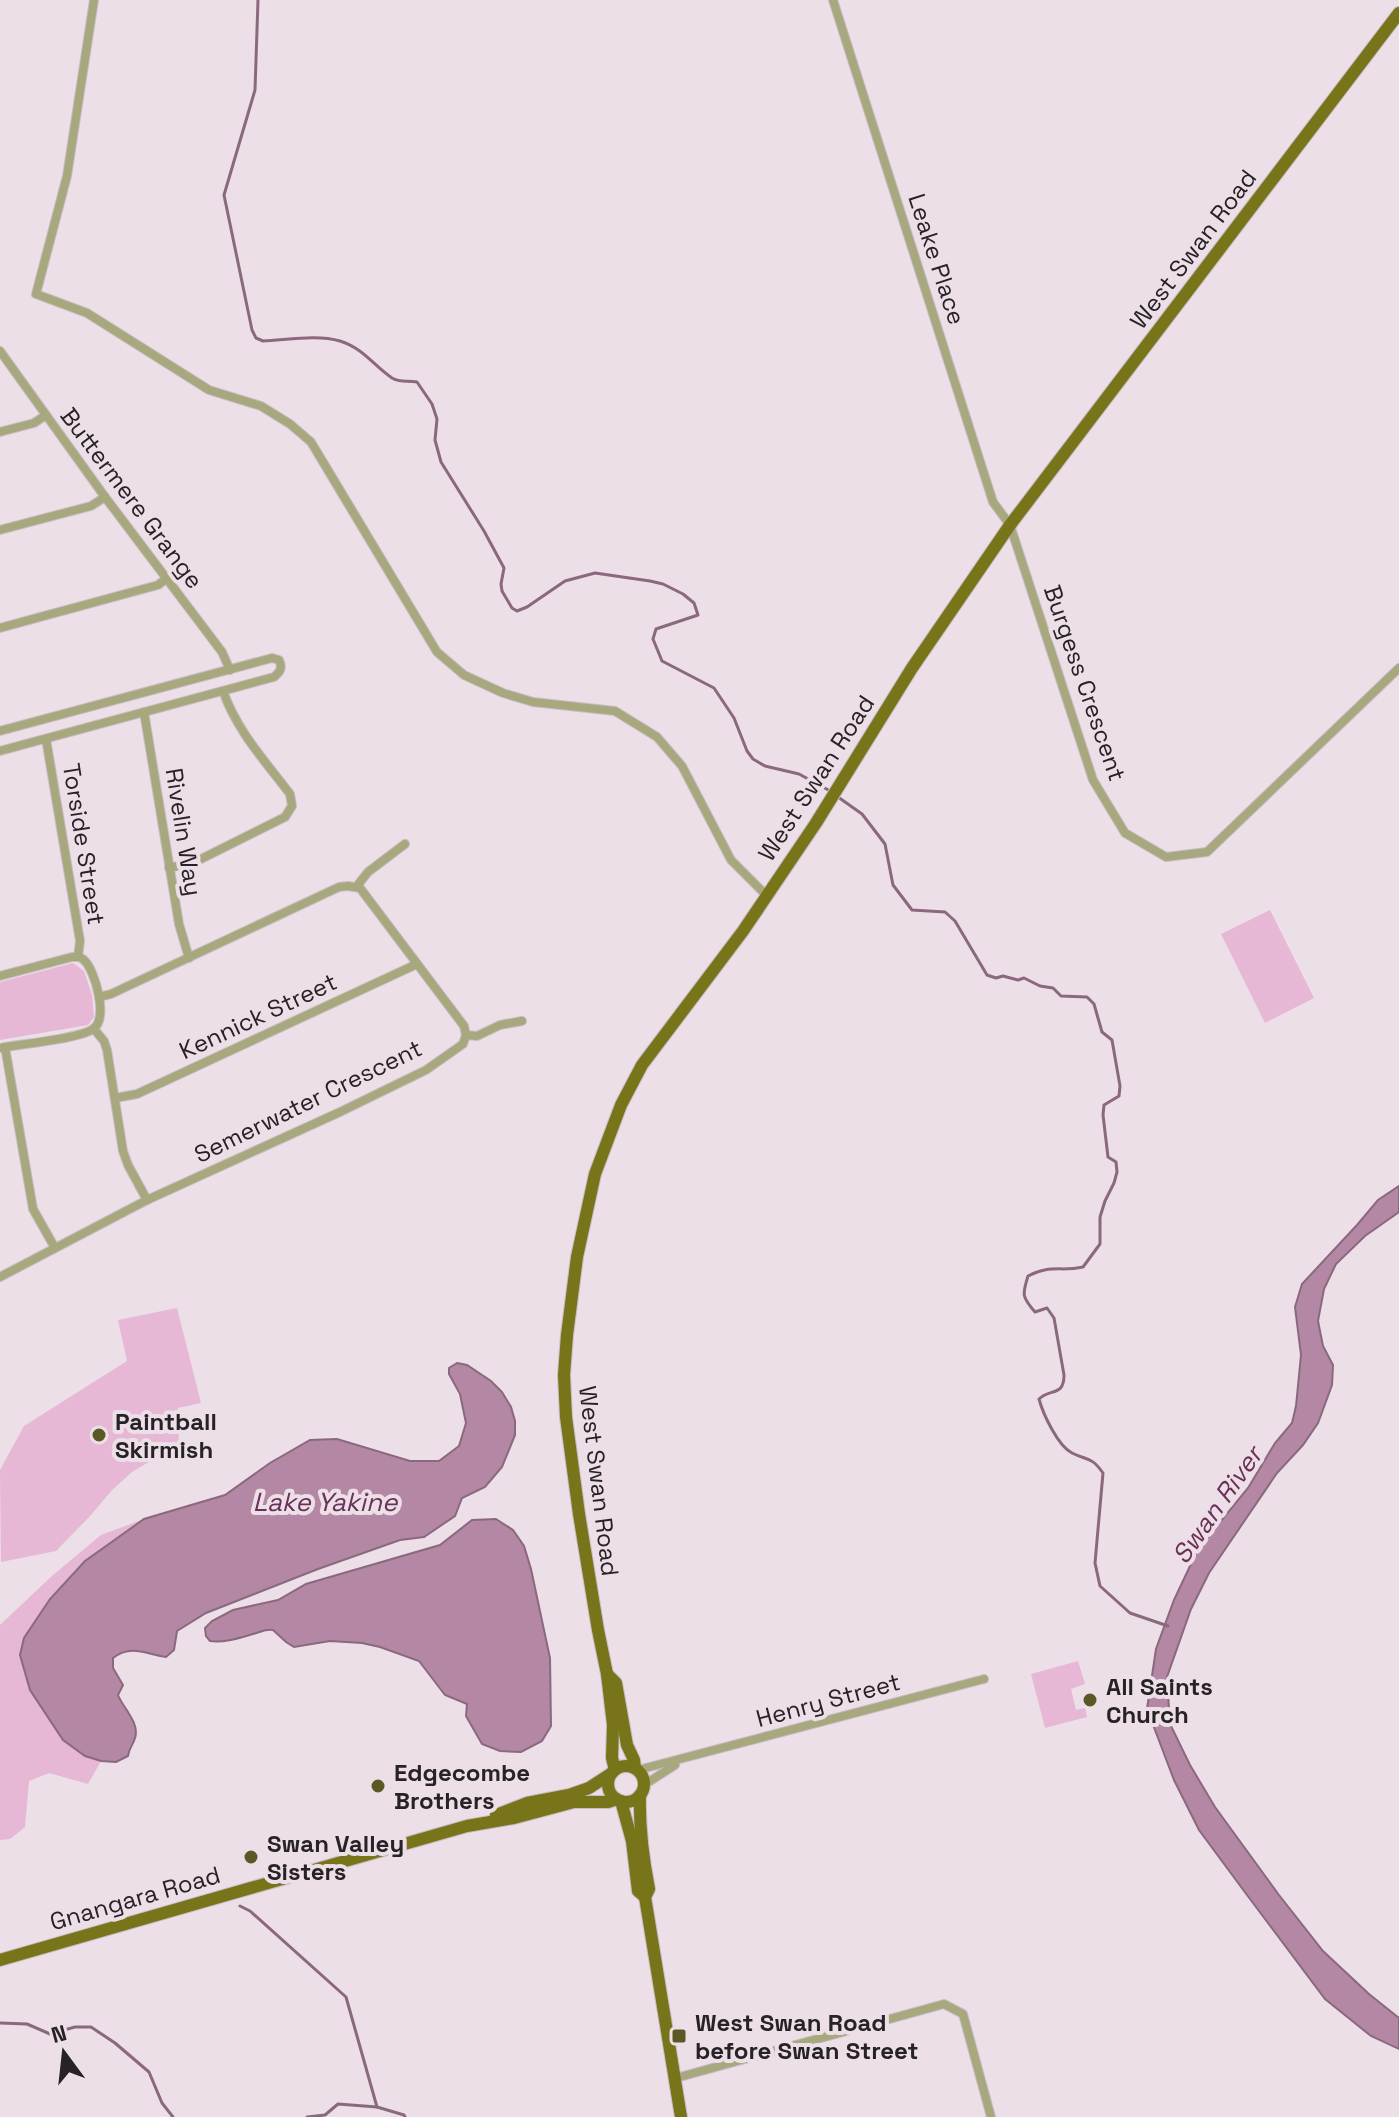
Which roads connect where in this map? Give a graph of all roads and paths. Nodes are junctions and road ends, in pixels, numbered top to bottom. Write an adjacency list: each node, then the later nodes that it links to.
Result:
1 (94, 0): 22 (street)
2 (833, 0): 8 (street, Leake Place)
3 (1399, 13): 8 (main road, West Swan Road)
4 (0, 351): 5 (street, Buttermere Grange)
5 (46, 415): 6 (street); 7 (street, Buttermere Grange)
6 (0, 432)
7 (105, 497): 9 (street); 10 (street, Buttermere Grange)
8 (1010, 525): 12 (street, Burgess Crescent); 22 (main road, West Swan Road)
9 (0, 530)
10 (167, 578): 11 (street); 13 (street, Buttermere Grange)
11 (0, 628)
12 (1399, 668)
13 (230, 670): 14 (street); 16 (street)
14 (223, 691): 15 (street); 20 (street)
15 (144, 712): 17 (street); 20 (street, Rivelin Way)
16 (0, 731)
17 (46, 739): 18 (street); 23 (street, Torside Street)
18 (0, 751)
19 (405, 844): 21 (street)
20 (169, 868): 24 (street, Rivelin Way)
21 (357, 886): 24 (street); 25 (street)
22 (766, 895): 36 (main road, West Swan Road)
23 (78, 957): 26 (street); 27 (street)
24 (189, 958): 27 (street)
25 (417, 964): 30 (street); 32 (street, Kennick Street)
26 (0, 976)
27 (99, 997): 29 (street)
28 (522, 1021): 30 (street)
29 (94, 1029): 31 (street); 32 (street)
30 (466, 1035): 33 (street, Semerwater Crescent)
31 (2, 1047): 34 (street)
32 (115, 1098): 33 (street)
33 (147, 1200): 34 (street, Semerwater Crescent)
34 (55, 1248): 35 (street, Semerwater Crescent)
35 (0, 1277)
36 (607, 1674): 39 (main road, West Swan Road); 40 (main road, West Swan Road)
37 (984, 1679): 38 (street, Henry Street)
38 (682, 1760): 39 (street, Henry Street); 41 (street, Henry Street)
39 (636, 1769): 40 (main road); 41 (main road)
40 (614, 1771): 42 (main road); 43 (main road, Gnangara Road)
41 (642, 1790): 42 (main road); 44 (main road)
42 (619, 1800): 43 (main road, Gnangara Road); 44 (main road)
43 (467, 1826): 45 (main road, Gnangara Road)
44 (645, 1897): 46 (main road)
45 (0, 1960)
46 (676, 2078): 47 (main road); 48 (street)
47 (681, 2117)
48 (991, 2117)

